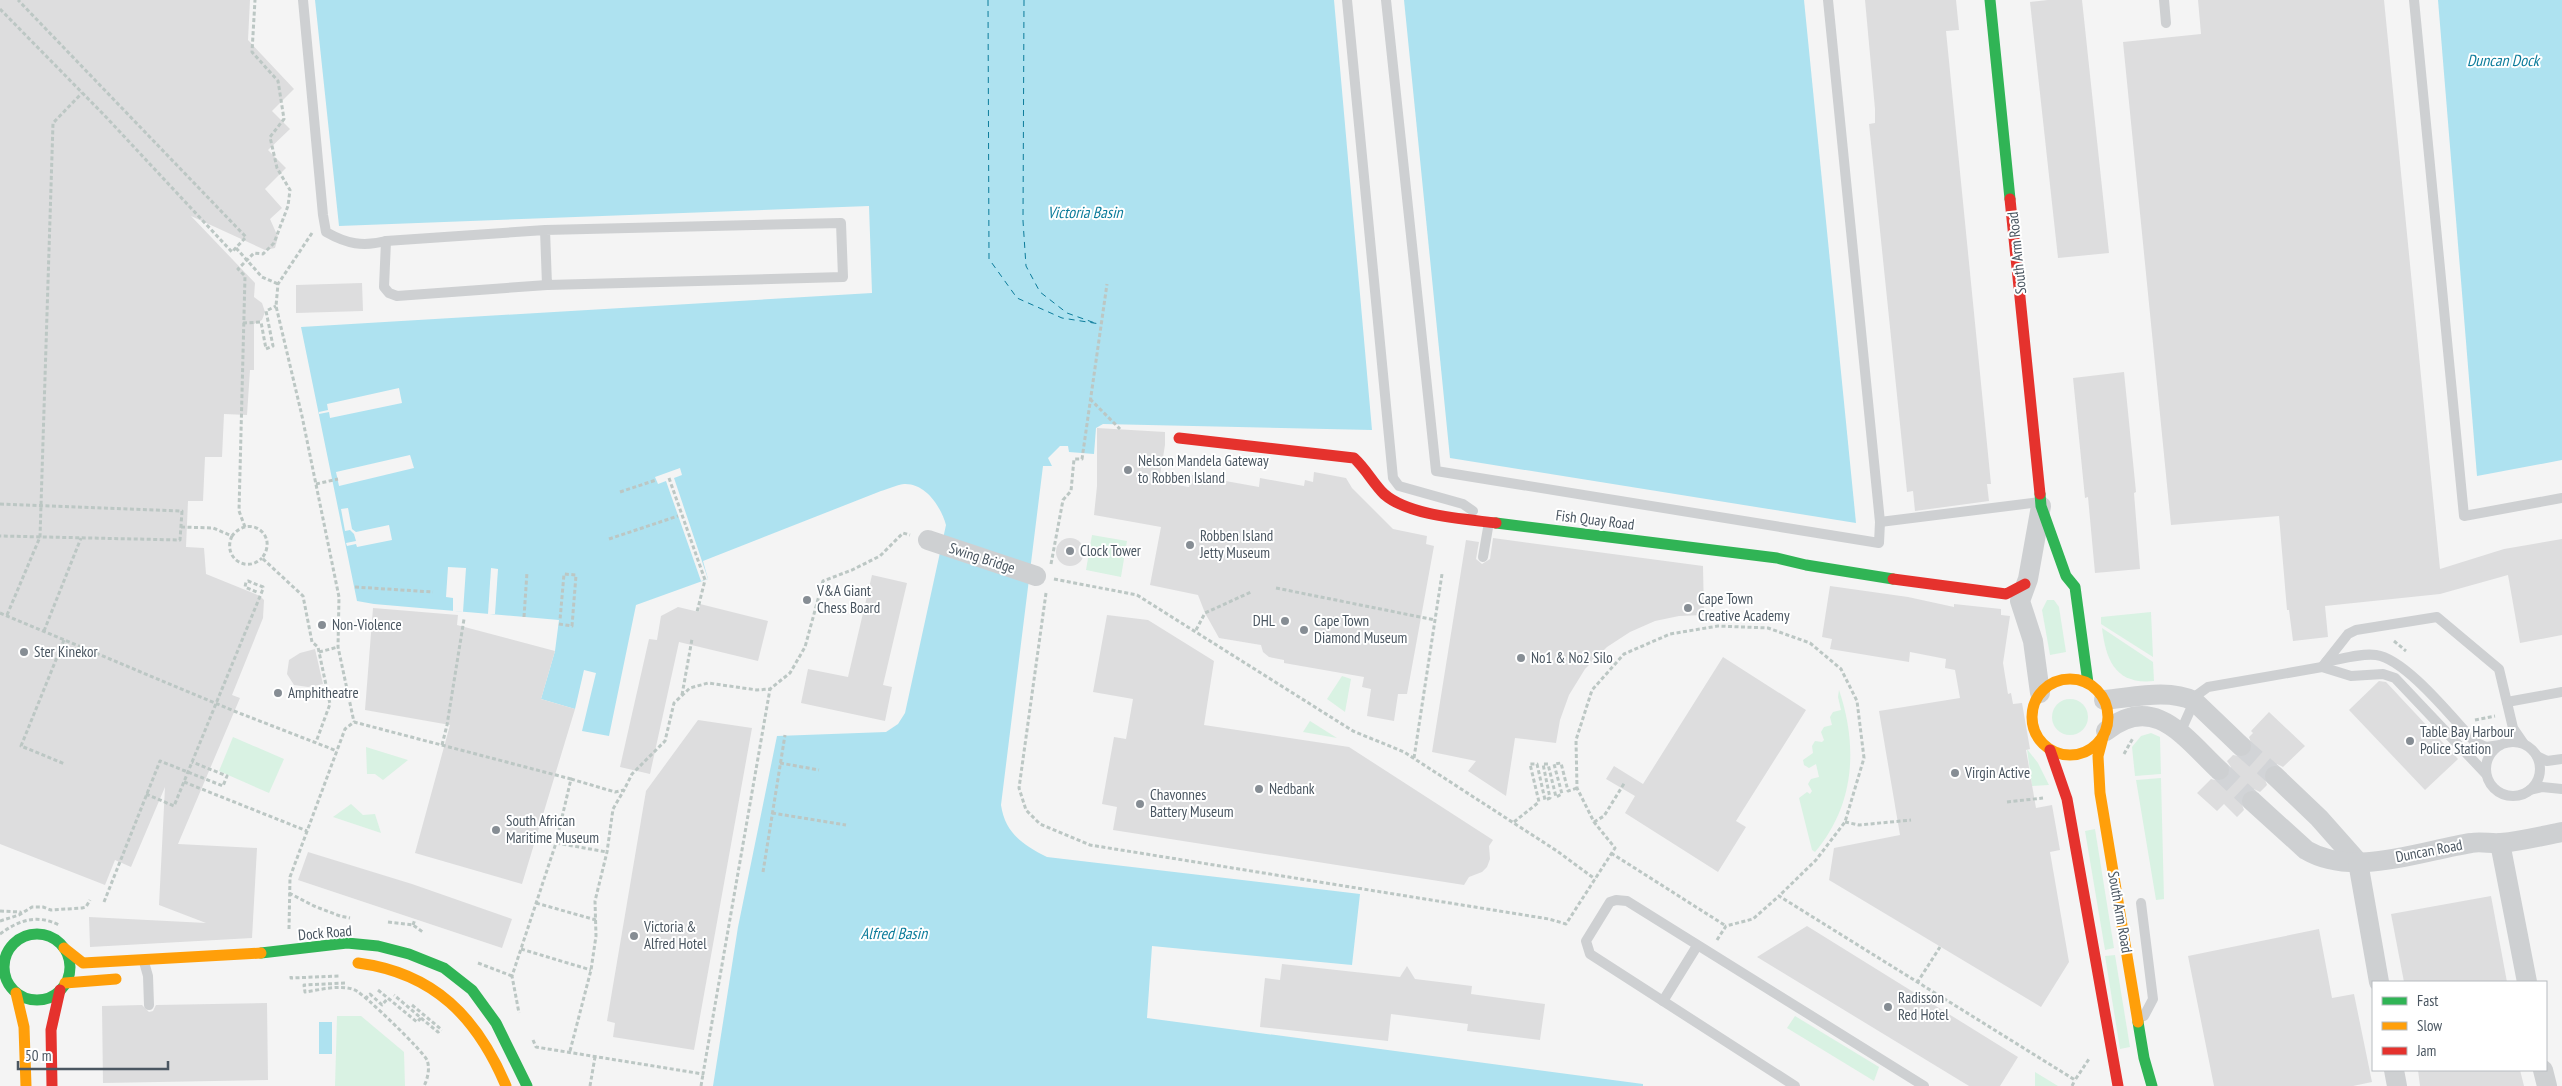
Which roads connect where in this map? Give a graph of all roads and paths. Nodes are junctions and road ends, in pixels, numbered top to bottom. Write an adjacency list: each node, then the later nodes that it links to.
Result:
1 (18, 0): 16 (path)
2 (255, 0): 17 (path)
3 (303, 0): 13 (lane)
4 (1347, 0): 36 (lane)
5 (1386, 0): 37 (lane)
6 (1828, 0): 37 (lane)
7 (1990, 0): 33 (street, South Arm Road)
8 (2164, 0): 11 (lane)
9 (2414, 0): 31 (lane)
10 (0, 8): 12 (path)
11 (2166, 23)
12 (82, 93): 16 (path); 34 (path)
13 (323, 215): 15 (lane); 18 (path)
14 (545, 230): 15 (lane); 20 (lane); 20 (lane)
15 (386, 241): 20 (lane)
16 (236, 248): 17 (path)
17 (247, 260): 18 (path); 22 (path)
18 (278, 284): 21 (path)
19 (1107, 284): 23 (path)
20 (547, 285)
21 (276, 306): 22 (path); 29 (path)
22 (243, 323): 38 (path)
23 (1090, 399): 24 (path); 51 (path)
24 (1120, 429)
25 (1179, 438): 36 (street, Fish Quay Road)
26 (669, 478): 59 (path)
27 (338, 479): 29 (path)
28 (656, 480): 30 (path)
29 (316, 484): 70 (path)
30 (620, 492)
31 (2562, 498)
32 (0, 504): 34 (path)
33 (2041, 504): 37 (lane); 50 (street, South Arm Road); 52 (street, South Arm Road)
34 (41, 505): 39 (path); 42 (path)
35 (678, 516): 44 (path)
36 (1489, 522): 46 (lane); 52 (street, Fish Quay Road)
37 (1880, 522)
38 (244, 527): 41 (path); 47 (path)
39 (181, 528): 41 (path); 43 (path)
40 (0, 536): 42 (path)
41 (232, 536): 47 (path)
42 (40, 537): 43 (path); 60 (path)
43 (82, 538): 67 (path)
44 (609, 539)
45 (928, 540): 51 (street, Swing Bridge); 74 (path)
46 (1483, 557)
47 (262, 558): 71 (path)
48 (527, 572): 61 (path)
49 (1442, 574): 64 (path)
50 (2066, 576): 52 (street); 73 (street, South Arm Road)
51 (1042, 577): 66 (path); 131 (path)
52 (2026, 582): 76 (street, South Arm Road)
53 (355, 587): 56 (path)
54 (1276, 588): 64 (path)
55 (257, 592): 81 (path)
56 (433, 592)
57 (1251, 592): 66 (path)
58 (0, 612): 60 (path)
59 (697, 612)
60 (7, 615): 67 (path)
61 (524, 617)
62 (464, 619): 88 (path)
63 (560, 620): 65 (path)
64 (1435, 620): 95 (path)
65 (559, 624)
66 (1196, 630): 95 (path)
67 (44, 631): 69 (path)
68 (692, 639): 77 (path)
69 (64, 640): 81 (path); 100 (path)
70 (338, 647): 71 (path); 82 (path)
71 (319, 652): 87 (path)
72 (2324, 664): 79 (lane); 80 (lane); 90 (lane); 104 (lane)
73 (2088, 683): 76 (street); 78 (street)
74 (770, 689): 77 (path); 180 (path)
75 (2562, 692): 80 (lane)
76 (2040, 693): 92 (street)
77 (682, 696): 111 (path)
78 (2104, 700): 79 (street); 85 (street)
79 (2194, 701): 84 (lane); 91 (street)
80 (2507, 702): 89 (lane)
81 (216, 704): 87 (path); 98 (path)
82 (354, 722): 88 (path); 93 (path)
83 (2134, 732): 97 (path)
84 (2180, 733): 85 (street); 102 (street)
85 (2104, 734): 92 (street); 173 (street, South Arm Road)
86 (785, 735): 99 (path)
87 (316, 742): 93 (path)
88 (442, 744): 106 (path)
89 (2524, 744): 90 (lane); 94 (lane)
90 (2500, 745): 104 (lane)
91 (2241, 746)
92 (2050, 750): 192 (street)
93 (337, 751): 123 (path)
94 (2537, 756): 96 (lane); 112 (lane)
95 (1414, 758): 119 (path)
96 (2562, 758)
97 (2124, 759)
98 (192, 762): 103 (path); 103 (path)
99 (780, 763): 101 (path); 117 (path)
100 (66, 764)
101 (819, 770)
102 (2219, 770)
103 (188, 772): 107 (path); 113 (path)
104 (2486, 774): 112 (lane)
105 (2275, 776): 129 (street)
106 (571, 779): 111 (path); 125 (path)
107 (184, 782): 113 (path); 123 (path)
108 (1625, 782): 120 (path)
109 (1577, 788): 119 (path); 120 (path); 121 (path)
110 (2562, 789): 112 (lane)
111 (624, 790): 127 (path)
112 (2530, 790)
113 (146, 794): 136 (path)
114 (2047, 799): 116 (path)
115 (2252, 801): 129 (street, Duncan Road)
116 (2007, 802)
117 (772, 813): 122 (path); 130 (path)
118 (1911, 820): 121 (path)
119 (1514, 822): 131 (path)
120 (1594, 822): 128 (path)
121 (1845, 822): 134 (path)
122 (846, 824)
123 (307, 831): 132 (path)
124 (2562, 832): 126 (street, Duncan Road)
125 (556, 842): 127 (path); 137 (path)
126 (2500, 843): 129 (street, Duncan Road); 161 (street)
127 (607, 852): 142 (path)
128 (1611, 854): 131 (path); 145 (path)
129 (2358, 862): 160 (street)
130 (763, 872)
131 (1595, 879)
132 (289, 893): 133 (path); 146 (path)
133 (295, 894)
134 (1779, 896): 145 (path); 162 (path)
135 (90, 900): 140 (path)
136 (104, 902)
137 (536, 903): 142 (path); 152 (path)
138 (2141, 903): 173 (lane)
139 (0, 911): 140 (path)
140 (21, 914): 143 (path)
141 (415, 918): 144 (path)
142 (596, 920): 157 (path)
143 (0, 921)
144 (413, 925)
145 (1726, 926): 153 (path)
146 (289, 934)
147 (15, 942): 148 (street); 151 (street); 163 (street)
148 (0, 946)
149 (1697, 946): 153 (lane); 169 (lane); 169 (lane)
150 (1940, 946): 162 (path)
151 (64, 948): 154 (street, Dock Road); 164 (street)
152 (521, 949): 157 (path); 158 (path)
153 (1709, 954): 190 (lane)
154 (137, 960): 159 (lane); 186 (street, Dock Road)
155 (347, 962): 185 (street, Dock Road)
156 (494, 969): 158 (path)
157 (591, 970): 175 (path)
158 (512, 976): 172 (path)
159 (143, 977): 164 (street); 170 (lane)
160 (2379, 981)
161 (2527, 981)
162 (1917, 983): 181 (path)
163 (9, 987): 164 (street); 182 (street)
164 (62, 987): 183 (street)
165 (362, 987): 168 (path)
166 (370, 988): 167 (path)
167 (388, 998): 168 (path); 171 (path)
168 (365, 999): 184 (path)
169 (1663, 1001): 189 (lane)
170 (149, 1005)
171 (421, 1018): 171 (path)
172 (522, 1018)
173 (2139, 1027): 193 (street, South Arm Road)
174 (529, 1032): 175 (path)
175 (570, 1051): 176 (path)
176 (595, 1057): 180 (path); 187 (path)
177 (2096, 1057): 181 (path)
178 (2394, 1071): 194 (street)
179 (2543, 1071): 195 (street)
180 (703, 1074): 188 (path)
181 (2075, 1080): 191 (path)
182 (26, 1086)
183 (52, 1086)
184 (424, 1086)
185 (506, 1086)
186 (527, 1086)
187 (590, 1086)
188 (701, 1086)
189 (1794, 1086)
190 (1924, 1086)
191 (2072, 1086)
192 (2118, 1086)
193 (2152, 1086)
194 (2397, 1086)
195 (2546, 1086)

